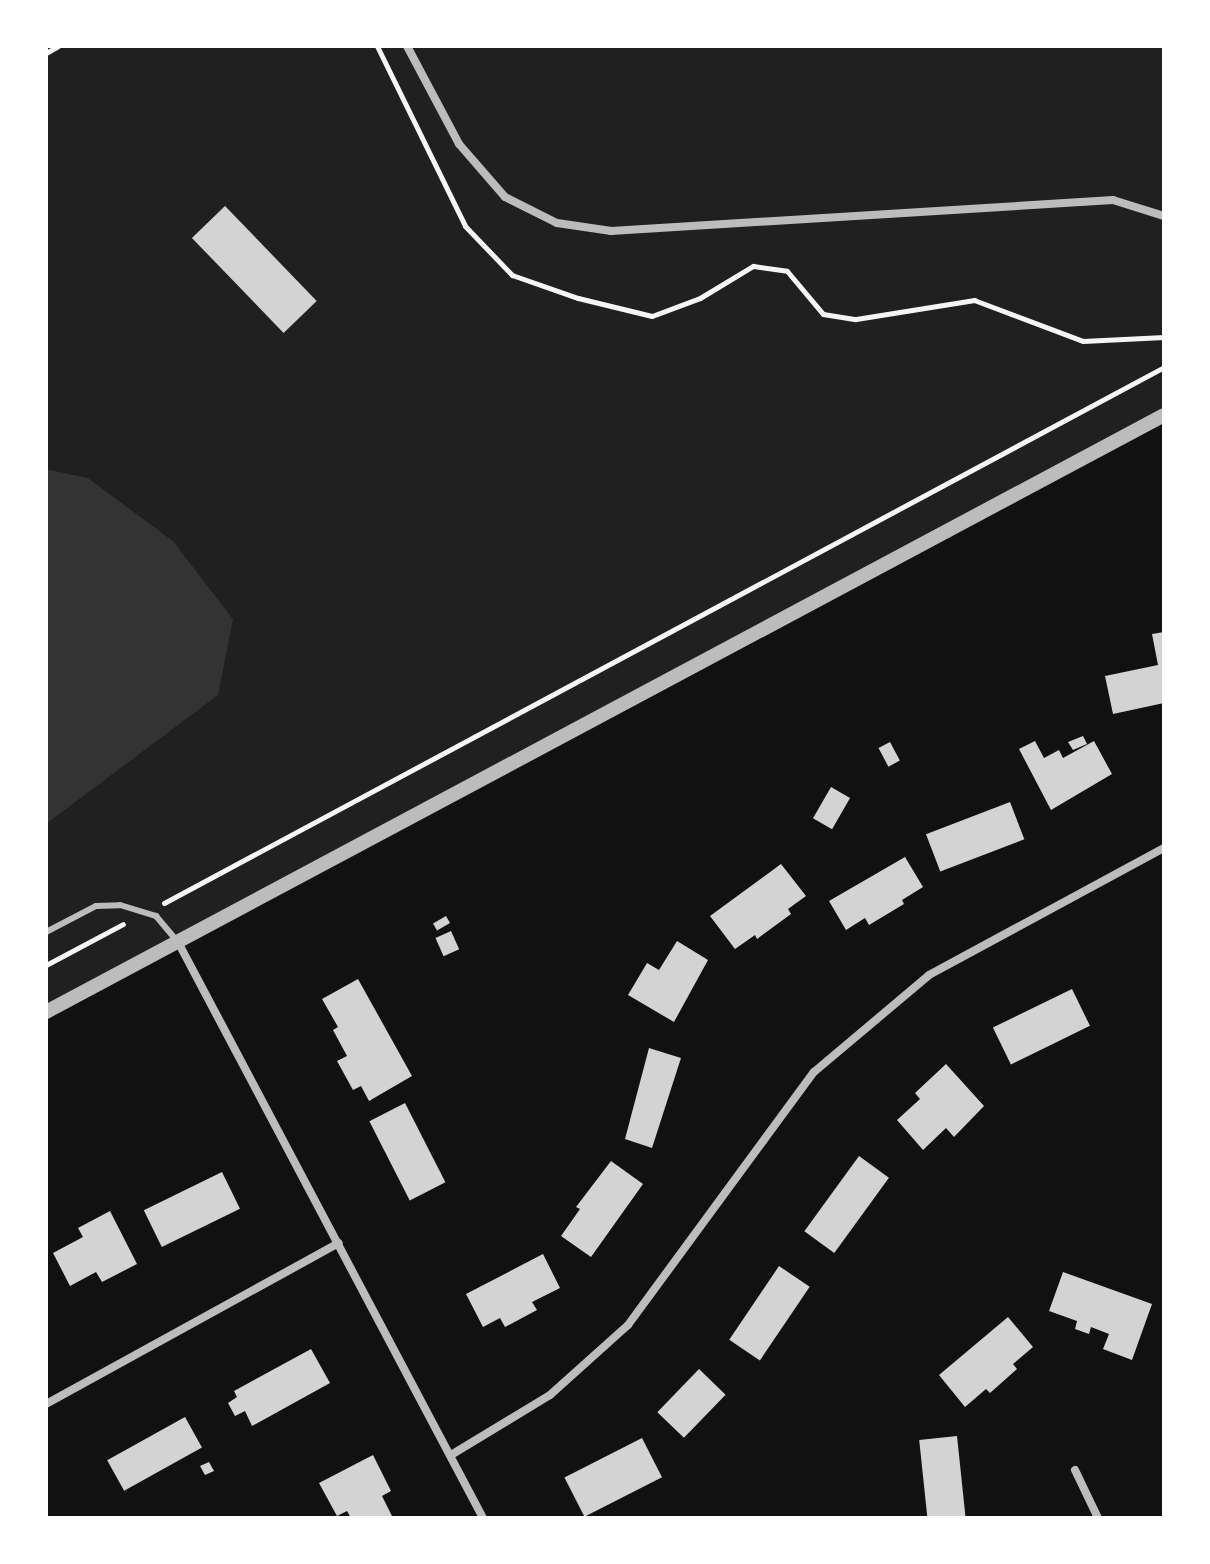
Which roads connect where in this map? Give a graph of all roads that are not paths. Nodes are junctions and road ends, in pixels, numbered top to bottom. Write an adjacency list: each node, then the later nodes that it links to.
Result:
1 (407, 46): 2 (street)
2 (1164, 216)
3 (1164, 415): 6 (street)
4 (1164, 848): 10 (street)
5 (46, 932): 6 (lane)
6 (178, 942): 7 (street); 8 (street)
7 (46, 1012)
8 (339, 1243): 9 (street); 10 (street)
9 (46, 1404)
10 (451, 1455): 12 (street)
11 (1075, 1470): 13 (street)
12 (483, 1518)
13 (1098, 1518)

